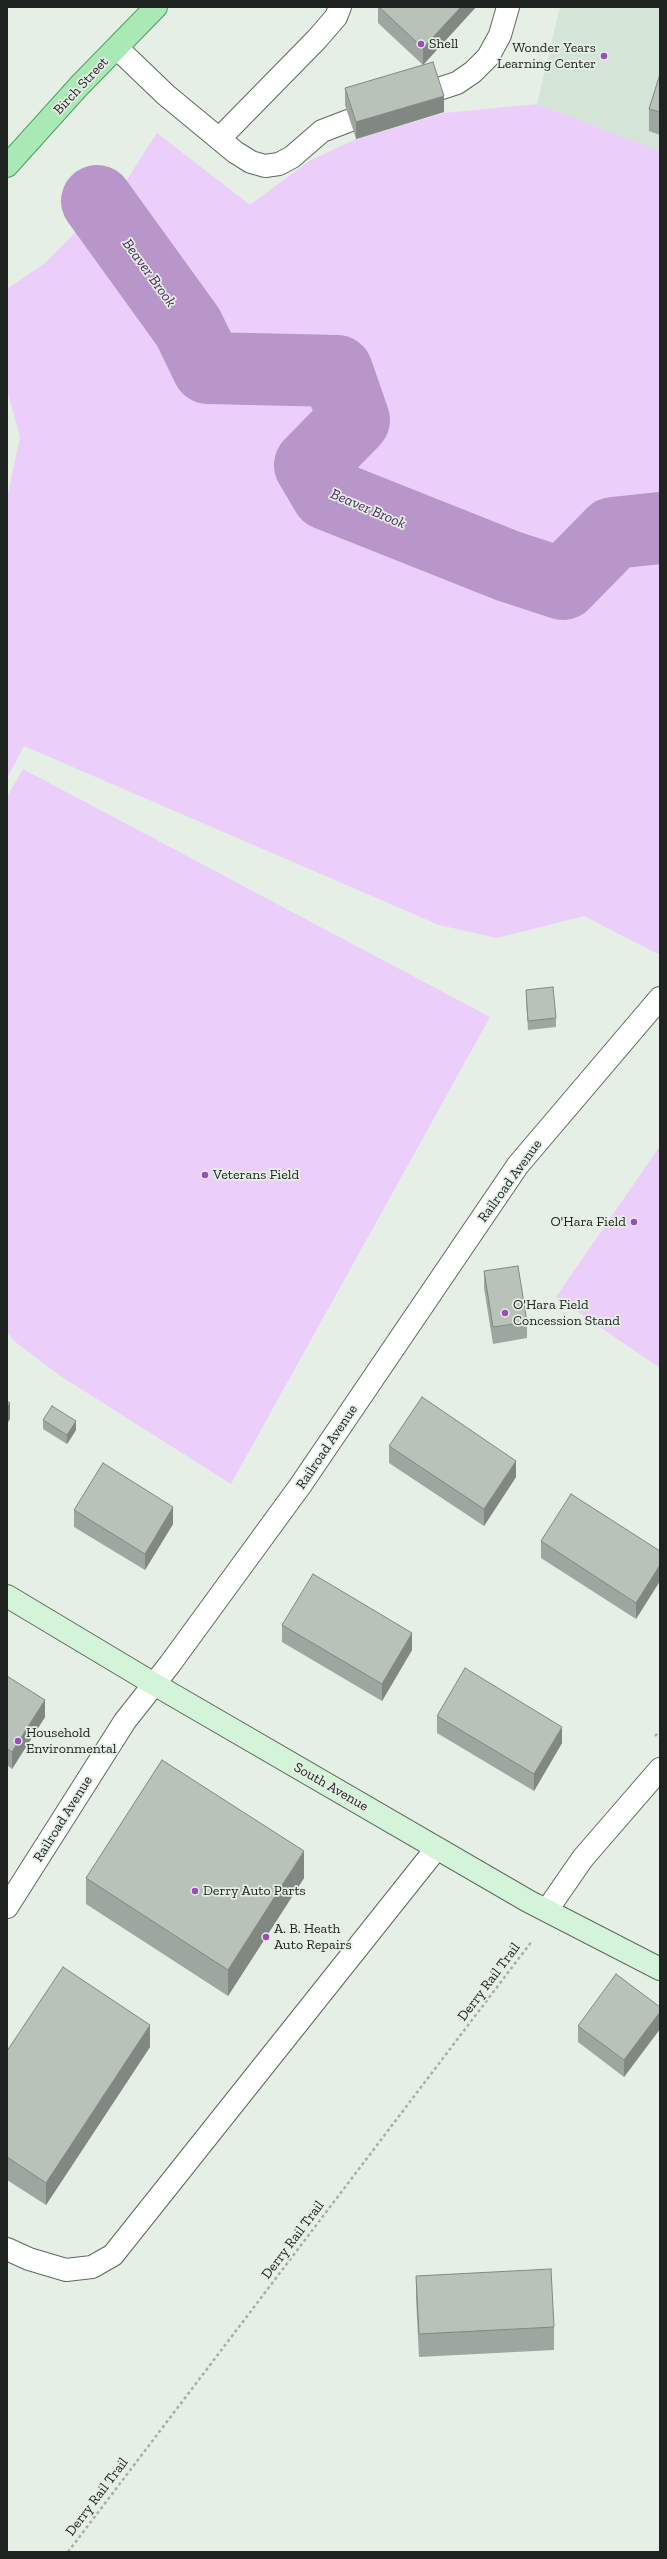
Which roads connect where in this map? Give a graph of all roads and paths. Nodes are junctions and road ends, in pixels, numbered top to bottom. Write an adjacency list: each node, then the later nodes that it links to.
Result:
1 (156, 7): 4 (main road, Birch Street)
2 (340, 7): 5 (street)
3 (508, 7): 5 (street)
4 (117, 48): 5 (street); 6 (main road, Birch Street)
5 (219, 139)
6 (7, 166)
7 (660, 998): 9 (street, Railroad Avenue)
8 (7, 1596): 9 (street, South Avenue)
9 (154, 1684): 11 (street, South Avenue); 12 (street, Railroad Avenue)
10 (660, 1769): 13 (street)
11 (436, 1849): 13 (street, South Avenue); 16 (street)
12 (7, 1908)
13 (547, 1910): 15 (street, South Avenue)
14 (533, 1938): 17 (path, Derry Rail Trail)
15 (660, 1969)
16 (7, 2249)
17 (68, 2552)

